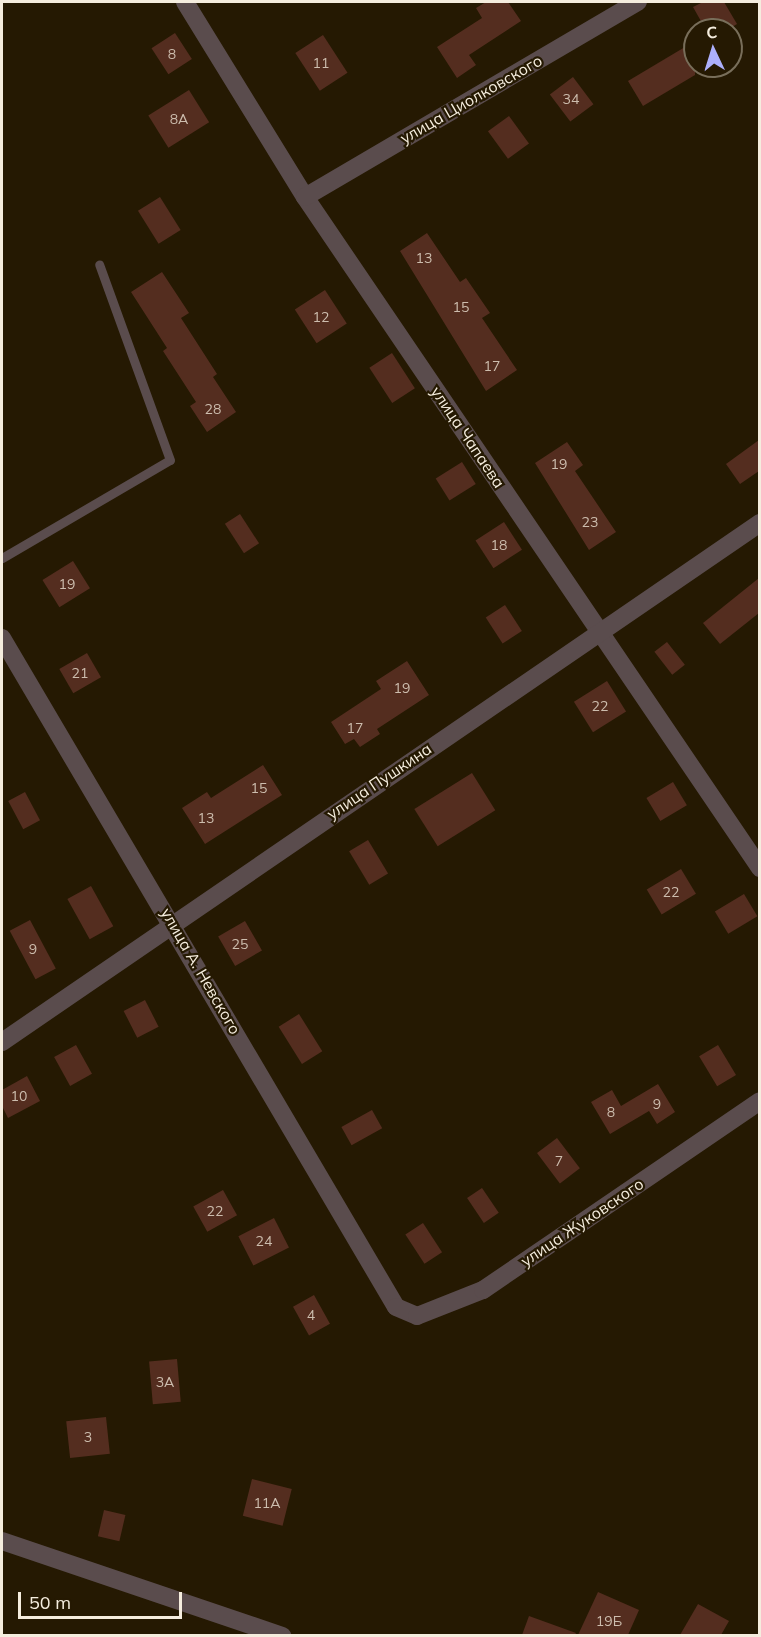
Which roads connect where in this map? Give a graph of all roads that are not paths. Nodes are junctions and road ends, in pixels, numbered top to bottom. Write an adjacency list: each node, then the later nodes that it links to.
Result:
1 (185, 2): 3 (street, улица Чапаева)
2 (638, 2): 3 (street, улица Циолковского)
3 (305, 197): 7 (street, улица Чапаева)
4 (99, 264): 6 (lane)
5 (759, 523): 7 (street, улица Пушкина)
6 (2, 558)
7 (601, 631): 9 (street, улица Чапаева); 10 (street, улица Пушкина)
8 (2, 638): 10 (street, улица А. Невского)
9 (759, 868)
10 (172, 922): 11 (street, улица Пушкина); 13 (street, улица А. Невского)
11 (2, 1042)
12 (759, 1101): 13 (street, улица Жуковского)
13 (396, 1307)
14 (2, 1541): 15 (street)
15 (282, 1635)

